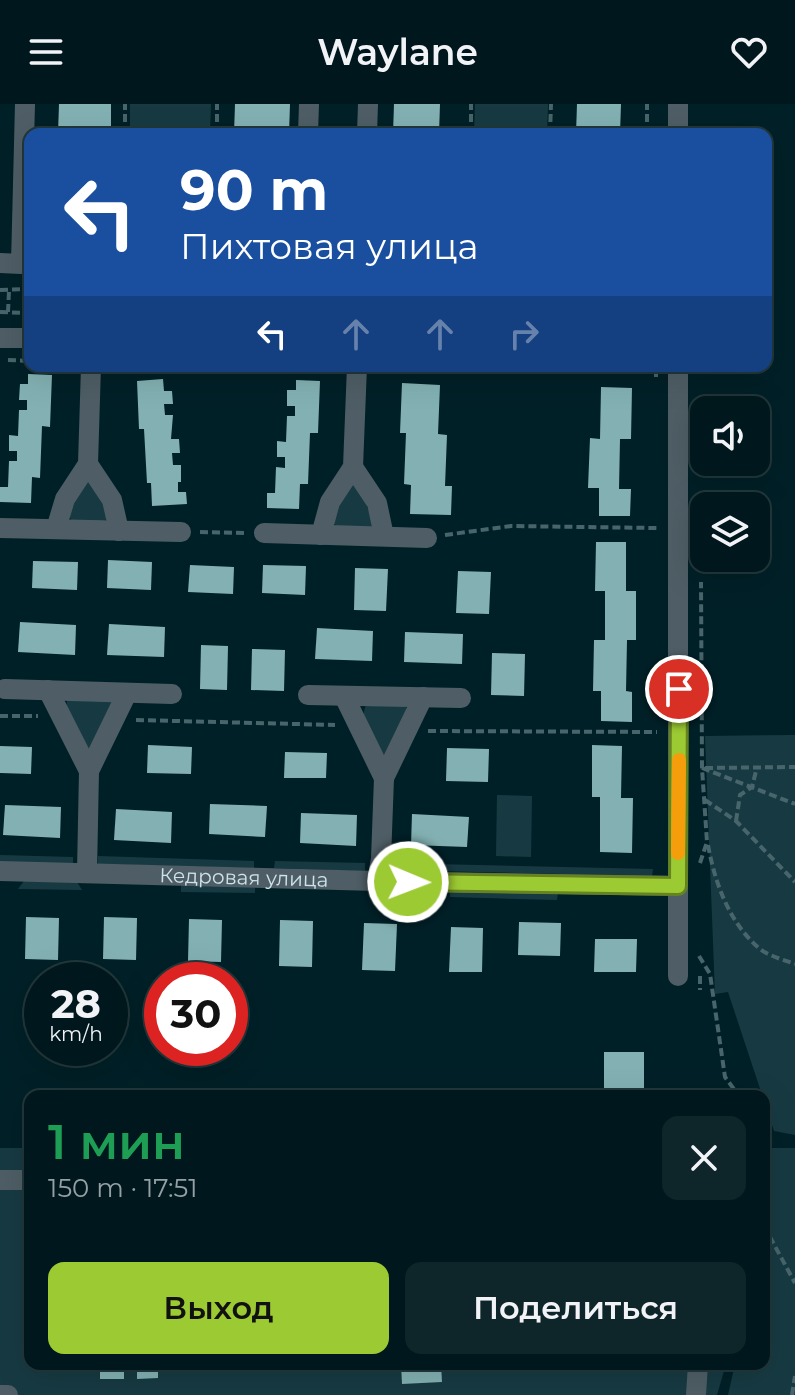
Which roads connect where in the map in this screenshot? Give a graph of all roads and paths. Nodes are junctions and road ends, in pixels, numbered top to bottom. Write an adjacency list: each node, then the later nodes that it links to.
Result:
1 (25, 104): 10 (street)
2 (125, 104): 11 (path)
3 (217, 104): 12 (path)
4 (309, 104): 13 (street)
5 (368, 104): 14 (street)
6 (471, 104): 15 (path)
7 (551, 104): 16 (path)
8 (647, 104): 17 (path)
9 (678, 104): 18 (street)
10 (24, 128)
11 (125, 128)
12 (217, 128)
13 (308, 128)
14 (367, 128)
15 (471, 128)
16 (550, 128)
17 (647, 128)
18 (678, 128)
19 (24, 144): 20 (street)
20 (0, 263)
21 (24, 289): 23 (path)
22 (0, 290): 23 (path)
23 (10, 290): 25 (path)
24 (0, 312): 25 (path)
25 (8, 312): 26 (path)
26 (24, 313)
27 (0, 338): 28 (street)
28 (24, 338)
29 (0, 360): 30 (path)
30 (24, 361)
31 (91, 372): 34 (street)
32 (357, 372): 35 (street)
33 (678, 372): 75 (street)
34 (88, 464): 38 (street); 39 (street)
35 (353, 467): 42 (street); 43 (street)
36 (0, 528): 38 (street)
37 (657, 528): 44 (path)
38 (56, 529): 39 (street)
39 (119, 531): 40 (street)
40 (181, 532): 41 (path)
41 (264, 533): 42 (street)
42 (321, 535): 43 (street)
43 (384, 536): 44 (street)
44 (427, 538)
45 (701, 582): 62 (path)
46 (5, 689): 47 (street)
47 (48, 690): 48 (street); 55 (street)
48 (127, 693): 49 (street); 56 (street)
49 (172, 694)
50 (308, 695): 51 (street)
51 (344, 696): 52 (street); 57 (street)
52 (423, 697): 53 (street); 58 (street)
53 (461, 698)
54 (0, 716): 55 (path)
55 (60, 716): 63 (street)
56 (114, 719): 57 (path); 63 (street)
57 (358, 725): 64 (street)
58 (407, 731): 59 (path); 64 (street)
59 (657, 732)
60 (757, 767): 61 (path); 62 (path); 65 (path)
61 (795, 767)
62 (702, 768): 65 (path); 66 (path)
63 (89, 771): 72 (street)
64 (384, 778): 73 (street)
65 (752, 787): 67 (path); 68 (path)
66 (704, 799): 68 (path); 69 (path)
67 (795, 804)
68 (736, 821): 74 (path)
69 (707, 842): 70 (path); 76 (path)
70 (699, 866)
71 (0, 871): 72 (street, Кедровая улица)
72 (87, 872): 73 (street, Кедровая улица)
73 (377, 881): 75 (street, Кедровая улица)
74 (795, 882)
75 (678, 886): 77 (street)
76 (795, 964)
77 (678, 976)
78 (700, 990): 79 (path)
79 (735, 1090)
80 (0, 1180): 81 (street)
81 (24, 1180)
82 (770, 1237): 83 (path)
83 (795, 1283)
84 (698, 1370): 88 (street)
85 (795, 1376): 89 (path)
86 (0, 1395): 87 (street)
87 (8, 1395)
88 (696, 1395)
89 (792, 1395)

